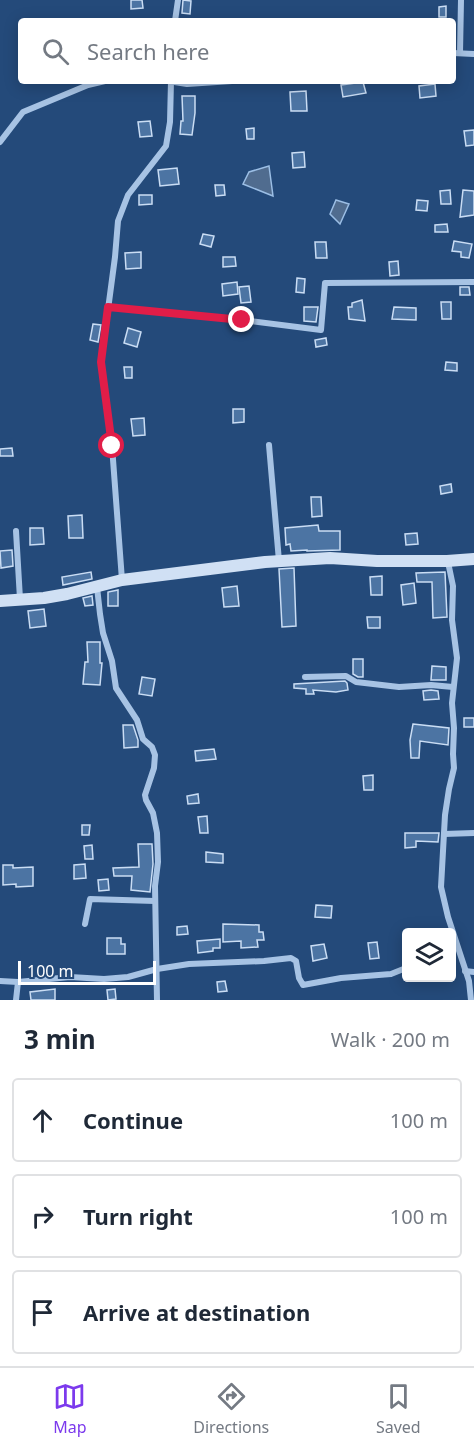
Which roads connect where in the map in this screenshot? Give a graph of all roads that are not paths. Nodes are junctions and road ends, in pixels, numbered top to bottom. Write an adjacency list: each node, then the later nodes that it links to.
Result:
1 (178, 0): 3 (street)
2 (461, 0): 4 (street)
3 (175, 18)
4 (457, 53): 5 (street)
5 (474, 54)
6 (92, 84): 8 (street)
7 (170, 84): 10 (street)
8 (0, 142)
9 (474, 282): 10 (street)
10 (108, 307): 16 (street)
11 (269, 445): 14 (street)
12 (16, 531): 18 (street)
13 (474, 559): 15 (main road)
14 (279, 561): 15 (main road); 16 (main road)
15 (447, 561): 21 (street)
16 (122, 580): 17 (main road)
17 (97, 587): 18 (main road); 24 (street)
18 (20, 599): 19 (main road)
19 (0, 601)
20 (305, 677): 21 (street)
21 (453, 687): 23 (street)
22 (474, 833): 23 (street)
23 (444, 834): 27 (street)
24 (155, 901): 25 (street); 28 (street)
25 (85, 924)
26 (456, 952): 27 (street)
27 (459, 952): 30 (street)
28 (158, 969): 29 (street); 33 (street); 35 (street)
29 (402, 970)
30 (465, 971): 31 (street); 36 (street)
31 (474, 972)
32 (0, 981): 33 (street)
33 (18, 982): 34 (street)
34 (16, 1000)
35 (157, 1000)
36 (471, 1000)

